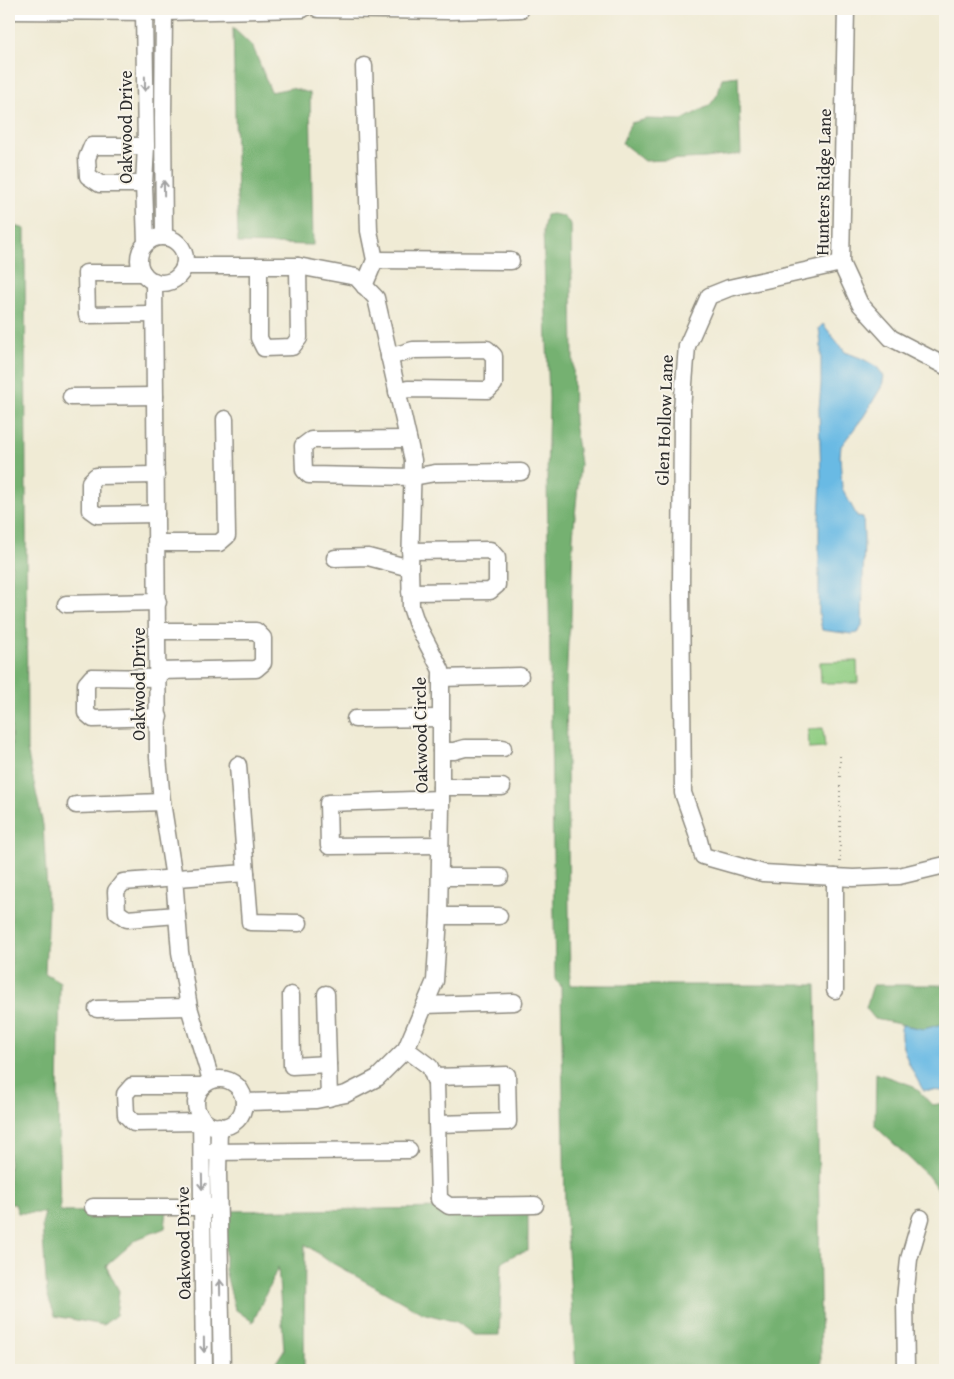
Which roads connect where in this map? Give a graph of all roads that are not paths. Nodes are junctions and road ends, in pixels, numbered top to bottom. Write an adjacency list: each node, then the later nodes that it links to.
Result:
1 (304, 9): 7 (street)
2 (318, 9): 3 (street)
3 (521, 9)
4 (846, 9): 19 (street, Hunters Ridge Lane)
5 (9, 11): 6 (street)
6 (144, 12): 7 (street); 9 (street, Oakwood Drive)
7 (164, 12): 8 (street)
8 (163, 48): 9 (street); 12 (street)
9 (144, 49): 11 (street, Oakwood Drive, one-way to 11)
10 (364, 66): 17 (street)
11 (146, 146): 13 (street, Oakwood Drive); 14 (street)
12 (163, 164): 13 (street); 15 (street, one-way to 12)
13 (145, 165): 14 (street, Oakwood Drive)
14 (144, 184): 16 (street, Oakwood Drive)
15 (164, 237): 16 (street); 20 (street)
16 (146, 243): 23 (street)
17 (375, 260): 18 (street); 24 (street)
18 (511, 261)
19 (841, 263): 27 (street, Hunters Ridge Lane); 60 (street, Glen Hollow Lane)
20 (184, 266): 22 (street, Oakwood Circle); 23 (street)
21 (298, 266): 22 (street, Oakwood Circle); 22 (street); 24 (street, Oakwood Circle)
22 (259, 268)
23 (148, 277): 25 (street, Oakwood Drive); 25 (street)
24 (364, 286): 26 (street, Oakwood Circle)
25 (154, 314): 29 (street, Oakwood Drive)
26 (389, 357): 28 (street, Oakwood Circle); 28 (street)
27 (945, 366)
28 (397, 392): 32 (street, Oakwood Circle)
29 (155, 396): 30 (street); 34 (street, Oakwood Drive)
30 (71, 397)
31 (225, 419): 37 (street)
32 (408, 439): 35 (street, Oakwood Circle); 35 (street)
33 (522, 472): 35 (street)
34 (156, 475): 36 (street, Oakwood Drive); 36 (street)
35 (413, 477): 38 (street, Oakwood Circle)
36 (156, 514): 37 (street, Oakwood Drive)
37 (157, 543): 42 (street, Oakwood Drive)
38 (410, 551): 40 (street, Oakwood Circle); 41 (street)
39 (335, 558): 40 (street)
40 (410, 568): 41 (street, Oakwood Circle)
41 (410, 592): 47 (street, Oakwood Circle)
42 (158, 602): 43 (street); 44 (street, Oakwood Drive)
43 (66, 604)
44 (158, 632): 45 (street, Oakwood Drive); 45 (street)
45 (158, 674): 48 (street, Oakwood Drive); 48 (street)
46 (520, 676): 47 (street)
47 (441, 678): 49 (street, Oakwood Circle)
48 (159, 717): 56 (street, Oakwood Drive)
49 (441, 718): 50 (street); 52 (street, Oakwood Circle)
50 (355, 719)
51 (503, 748): 52 (street)
52 (441, 751): 55 (street, Oakwood Circle)
53 (238, 765): 61 (street)
54 (502, 787): 55 (street)
55 (441, 793): 58 (street, Oakwood Circle); 58 (street)
56 (162, 802): 57 (street); 64 (street, Oakwood Drive)
57 (76, 805)
58 (440, 845): 62 (street, Oakwood Circle)
59 (945, 865): 60 (street)
60 (838, 869): 69 (street)
61 (246, 873): 64 (street); 68 (street)
62 (440, 877): 63 (street); 66 (street, Oakwood Circle)
63 (500, 877)
64 (174, 878): 65 (street, Oakwood Drive); 65 (street)
65 (177, 915): 74 (street, Oakwood Drive)
66 (439, 916): 67 (street); 73 (street, Oakwood Circle)
67 (499, 916)
68 (299, 923)
69 (835, 990)
70 (326, 994): 77 (street)
71 (291, 995): 77 (street)
72 (514, 1002): 73 (street)
73 (425, 1005): 76 (street, Oakwood Circle)
74 (189, 1007): 75 (street); 79 (street, Oakwood Drive)
75 (97, 1008)
76 (406, 1049): 78 (street); 80 (street, Oakwood Circle)
77 (328, 1064): 80 (street)
78 (434, 1077): 83 (street); 83 (street)
79 (207, 1083): 81 (street); 82 (street); 82 (street)
80 (328, 1098): 81 (street, Oakwood Circle)
81 (244, 1102): 84 (street)
82 (201, 1119): 84 (street); 87 (street, Oakwood Drive)
83 (437, 1124): 88 (street)
84 (219, 1126): 86 (street, Oakwood Drive)
85 (409, 1150): 86 (street)
86 (219, 1152): 87 (street); 91 (street, Oakwood Drive)
87 (202, 1153): 90 (street, Oakwood Drive, one-way to 90)
88 (535, 1204)
89 (93, 1207): 90 (street)
90 (202, 1207): 91 (street); 93 (street, Oakwood Drive, one-way to 93)
91 (219, 1207): 94 (street, Oakwood Drive, one-way to 91)
92 (921, 1218): 95 (street)
93 (204, 1370)
94 (222, 1370)
95 (906, 1370)

